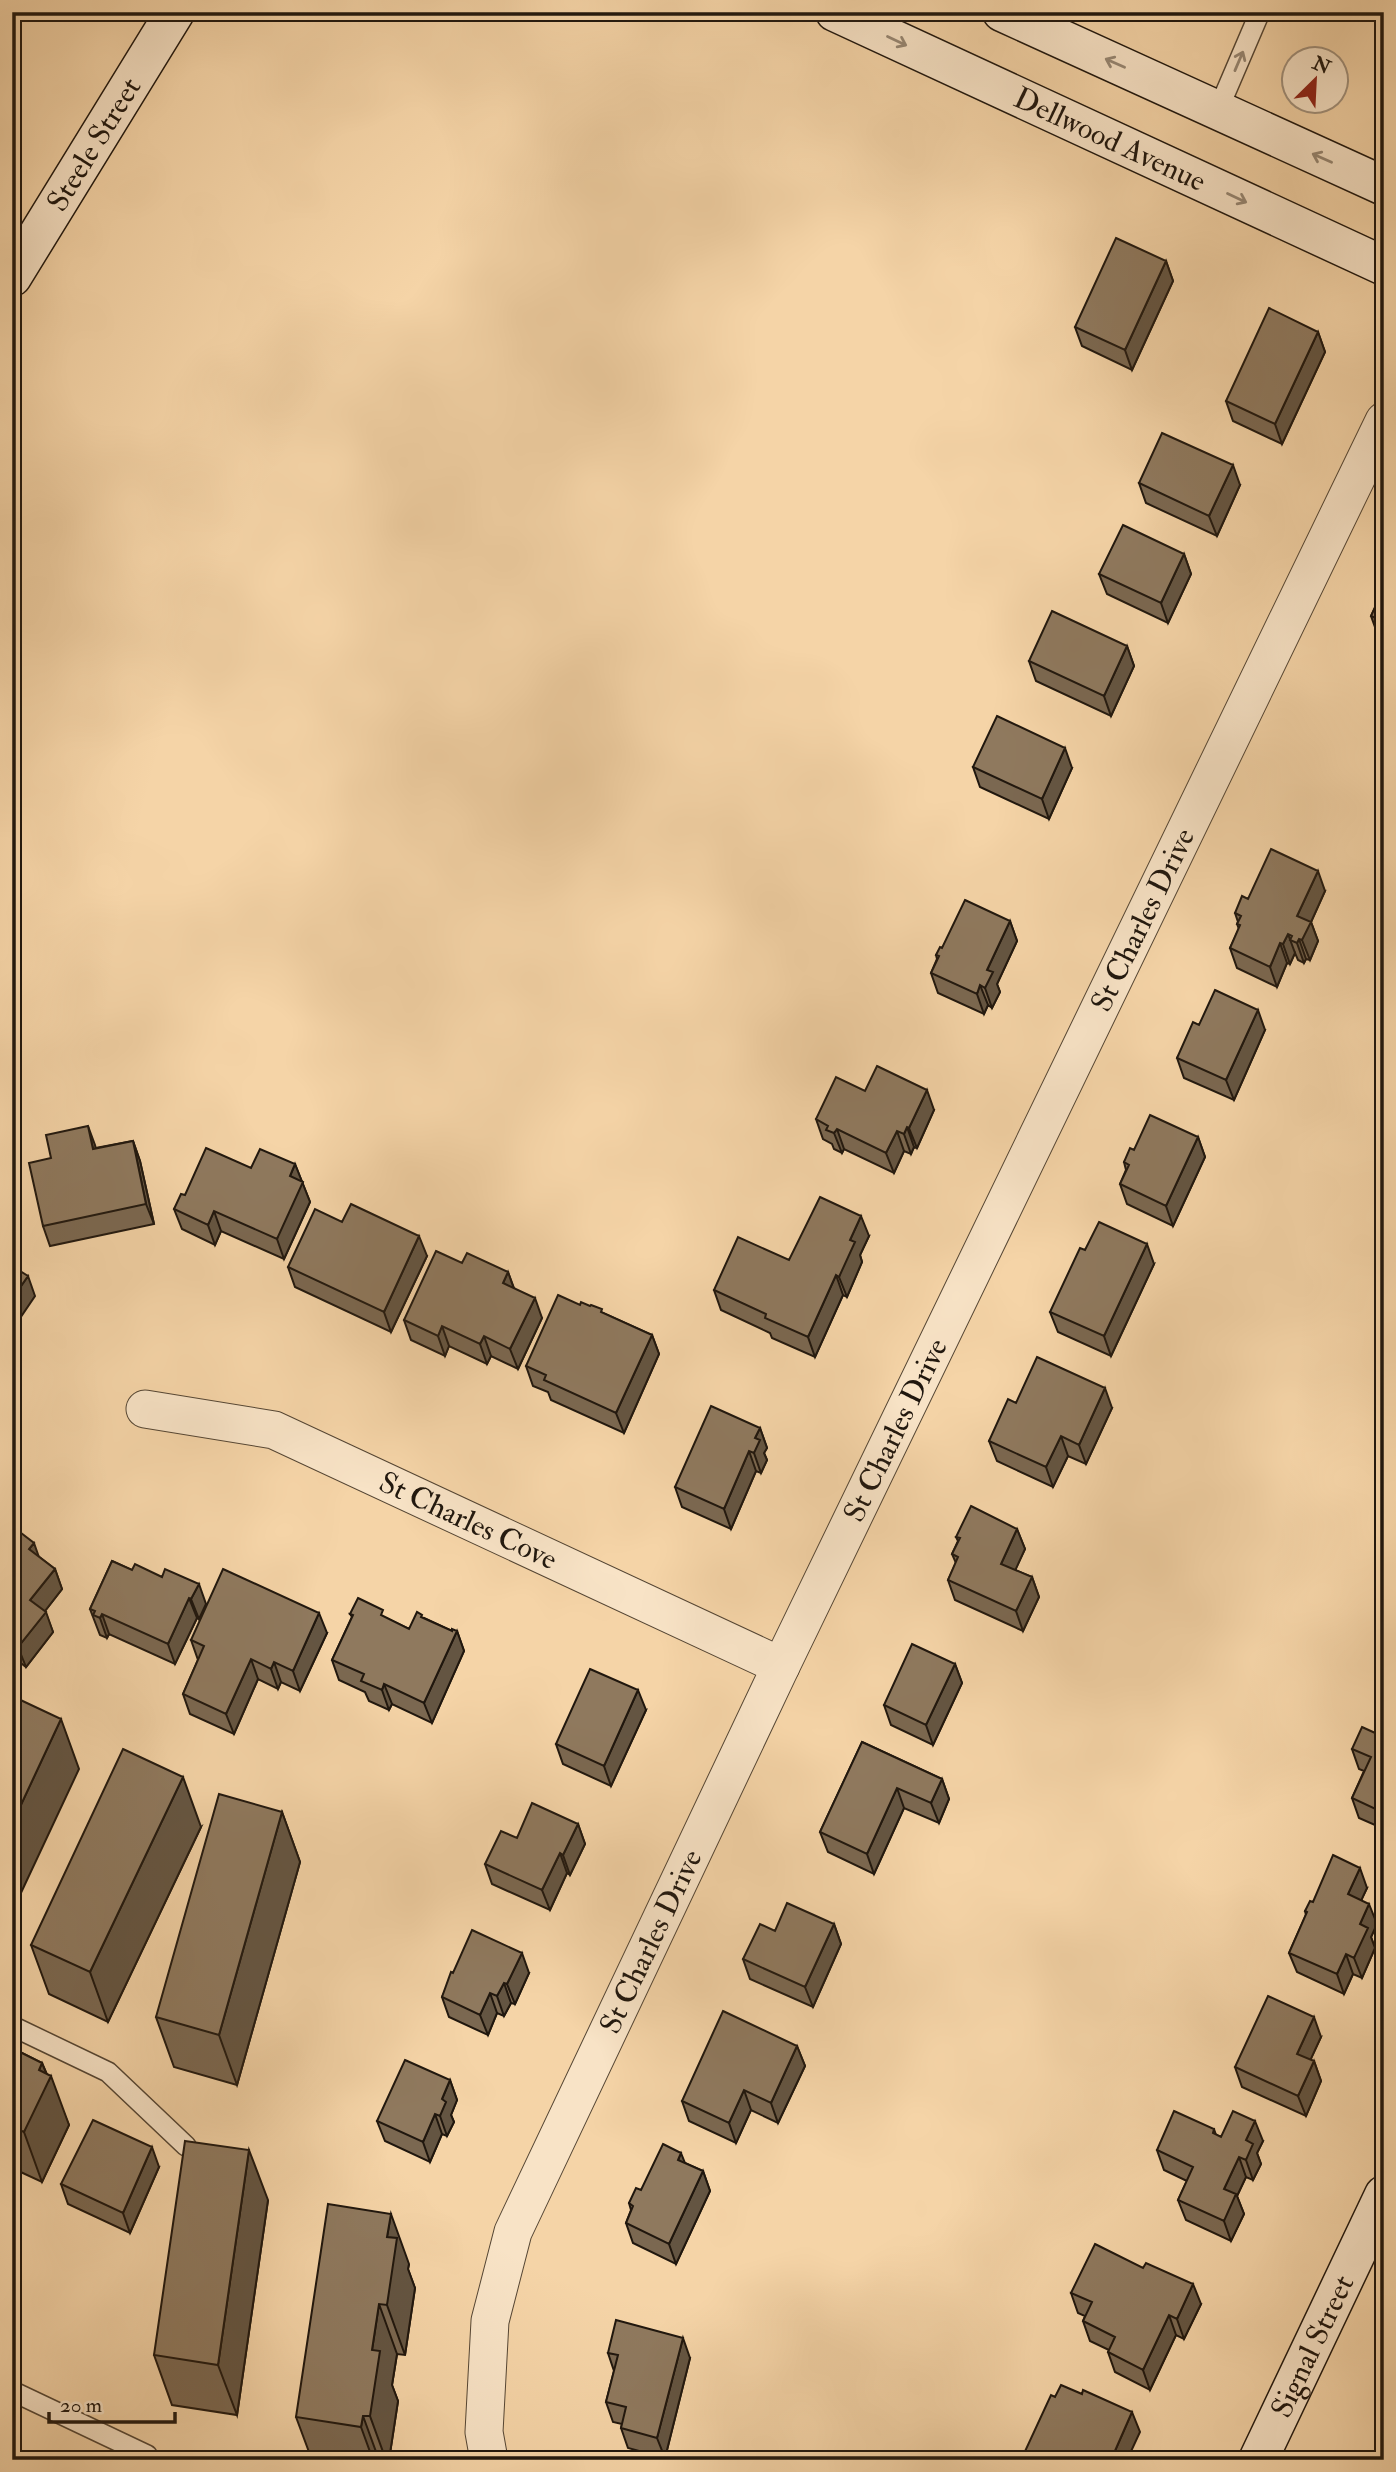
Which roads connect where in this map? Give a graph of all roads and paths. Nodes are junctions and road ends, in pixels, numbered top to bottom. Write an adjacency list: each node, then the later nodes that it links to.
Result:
1 (835, 12): 7 (street, Dellwood Avenue, one-way to 7)
2 (1002, 12): 5 (street, one-way to 2)
3 (1260, 12): 5 (lane, one-way to 3)
4 (172, 13): 8 (street, Steele Street)
5 (1218, 110): 6 (street, one-way to 5)
6 (1384, 186)
7 (1384, 266)
8 (12, 277)
9 (1384, 421): 11 (street, St Charles Drive)
10 (145, 1409): 11 (street, St Charles Cove)
11 (780, 1666): 17 (street, St Charles Drive)
12 (12, 2026): 13 (lane)
13 (186, 2146)
14 (1384, 2195): 18 (street, Signal Street)
15 (12, 2391): 16 (lane)
16 (150, 2458)
17 (489, 2460)
18 (1258, 2460)

